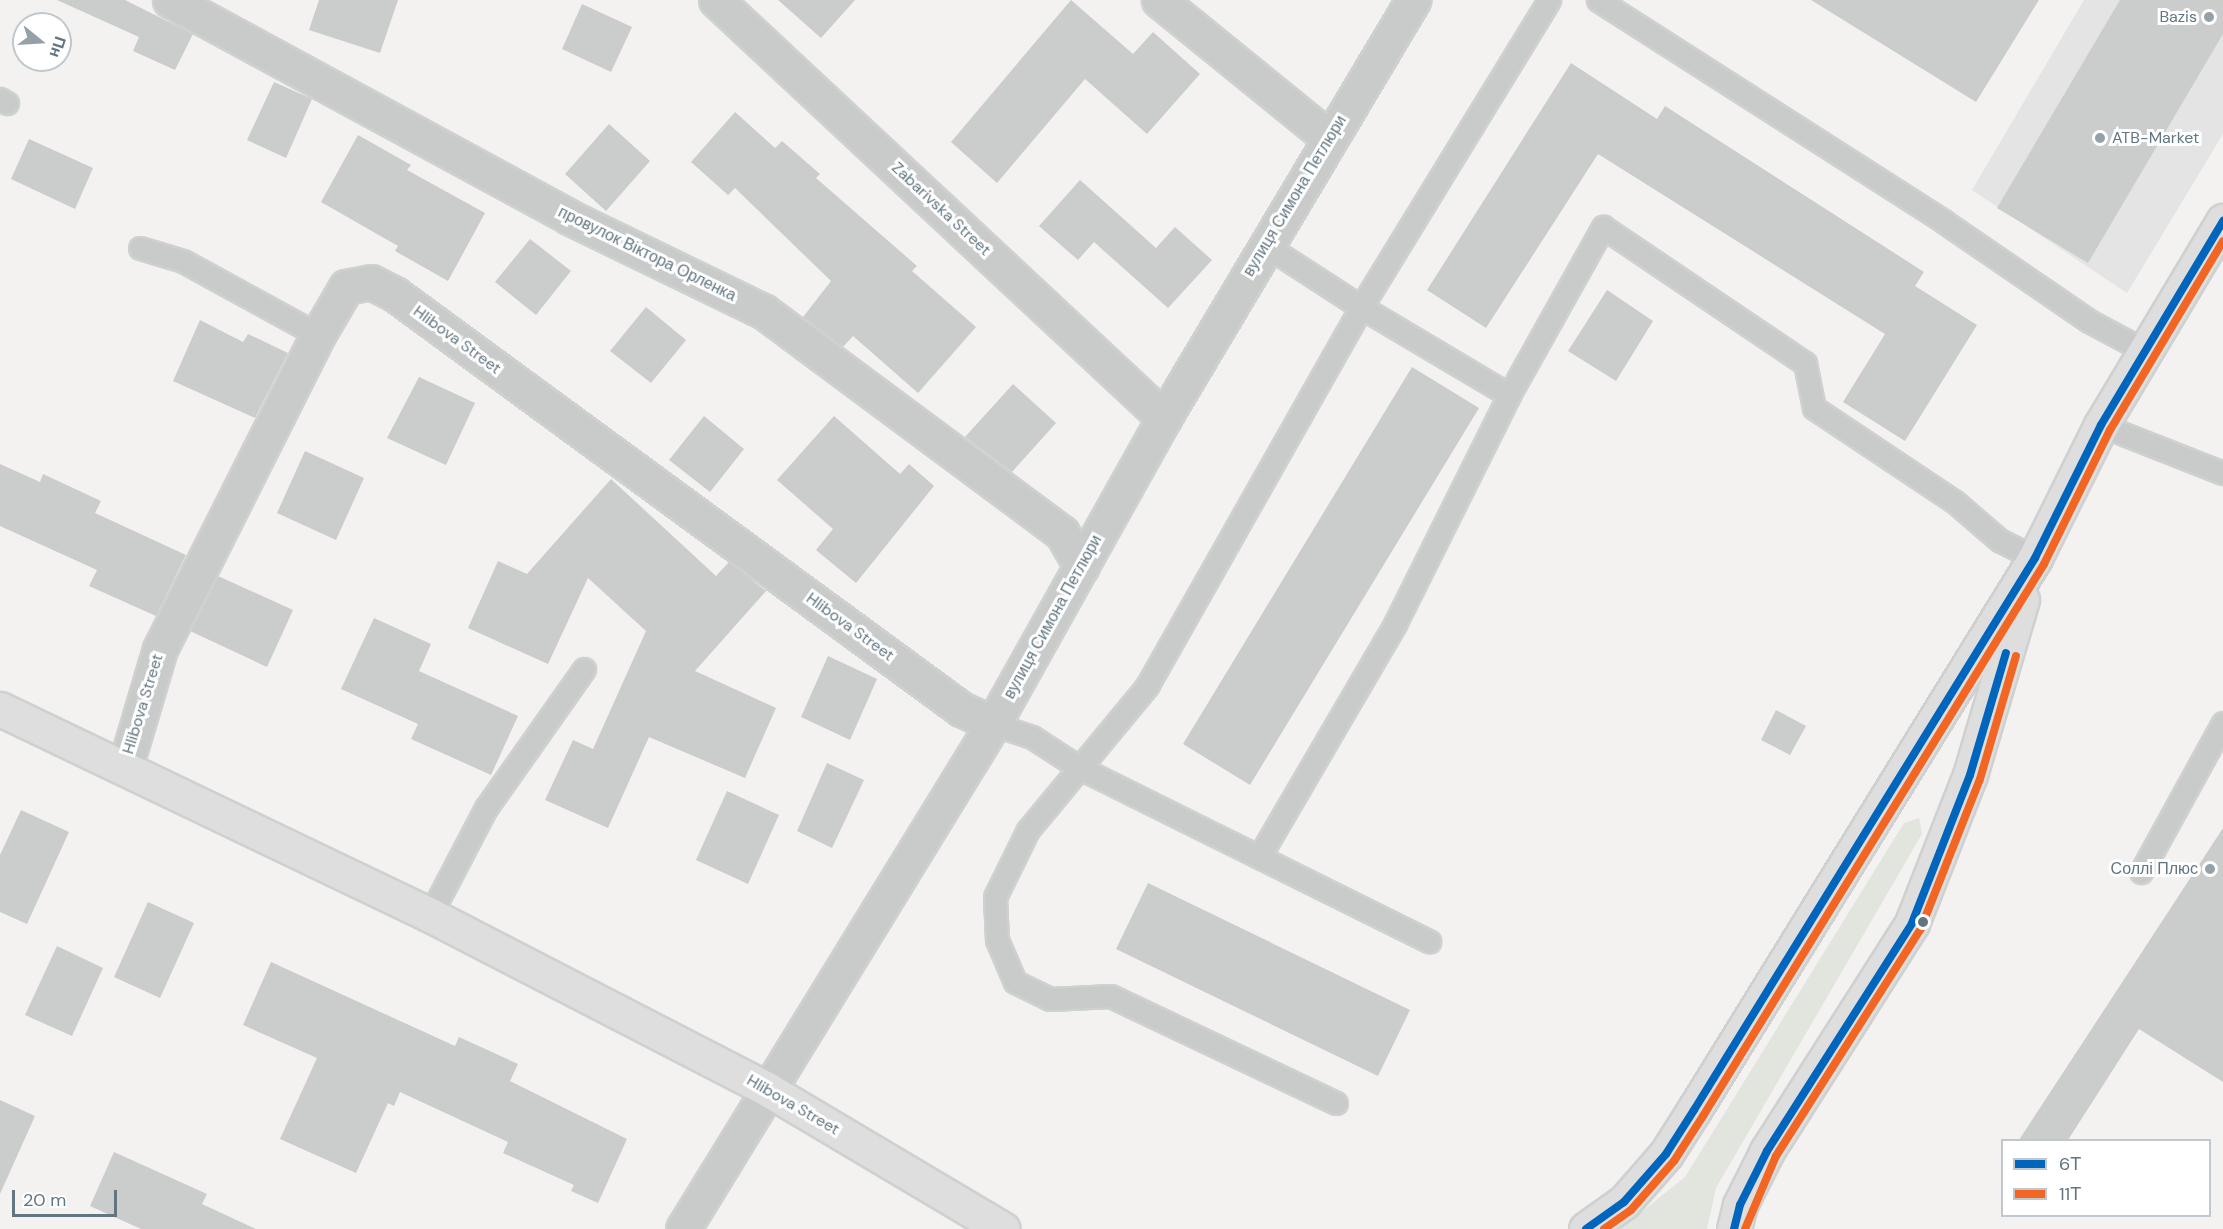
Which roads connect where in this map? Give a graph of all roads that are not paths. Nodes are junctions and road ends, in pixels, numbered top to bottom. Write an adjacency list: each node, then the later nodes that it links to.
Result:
1 (170, 0): 19 (street, провулок Віктора Орленка)
2 (716, 0): 15 (street, Zabarivska Street)
3 (1159, 0): 7 (street)
4 (1413, 0): 7 (street, вулиця Симона Петлюри)
5 (1549, 0): 11 (lane)
6 (1598, 0): 13 (lane)
7 (1329, 138): 9 (street, вулиця Симона Петлюри)
8 (2223, 221): 13 (street)
9 (1265, 245): 11 (lane); 15 (street, вулиця Симона Петлюри)
10 (140, 248): 12 (lane)
11 (1361, 307): 14 (lane); 25 (lane)
12 (318, 335): 22 (street, Hlibova Street); 24 (street, Hlibova Street)
13 (2143, 350): 16 (street)
14 (1509, 395): 18 (lane); 26 (lane)
15 (1164, 418): 19 (street, вулиця Симона Петлюри)
16 (2101, 424): 17 (lane); 18 (street)
17 (2223, 473)
18 (2035, 558): 34 (street); 35 (street)
19 (1082, 567): 22 (street, вулиця Симона Петлюри)
20 (584, 669): 28 (lane)
21 (0, 709): 24 (street, Hlibova Street)
22 (993, 724): 25 (lane); 30 (street, вулиця Симона Петлюри)
23 (2221, 732): 27 (lane)
24 (125, 766): 28 (street, Hlibova Street)
25 (1080, 768): 26 (lane); 31 (lane)
26 (1259, 857): 29 (lane)
27 (2141, 872)
28 (430, 915): 30 (street, Hlibova Street)
29 (1429, 941)
30 (767, 1089): 32 (street, вулиця Симона Петлюри); 33 (street, Hlibova Street)
31 (1336, 1104)
32 (683, 1229)
33 (1003, 1229)
34 (1586, 1229)
35 (1734, 1229)

